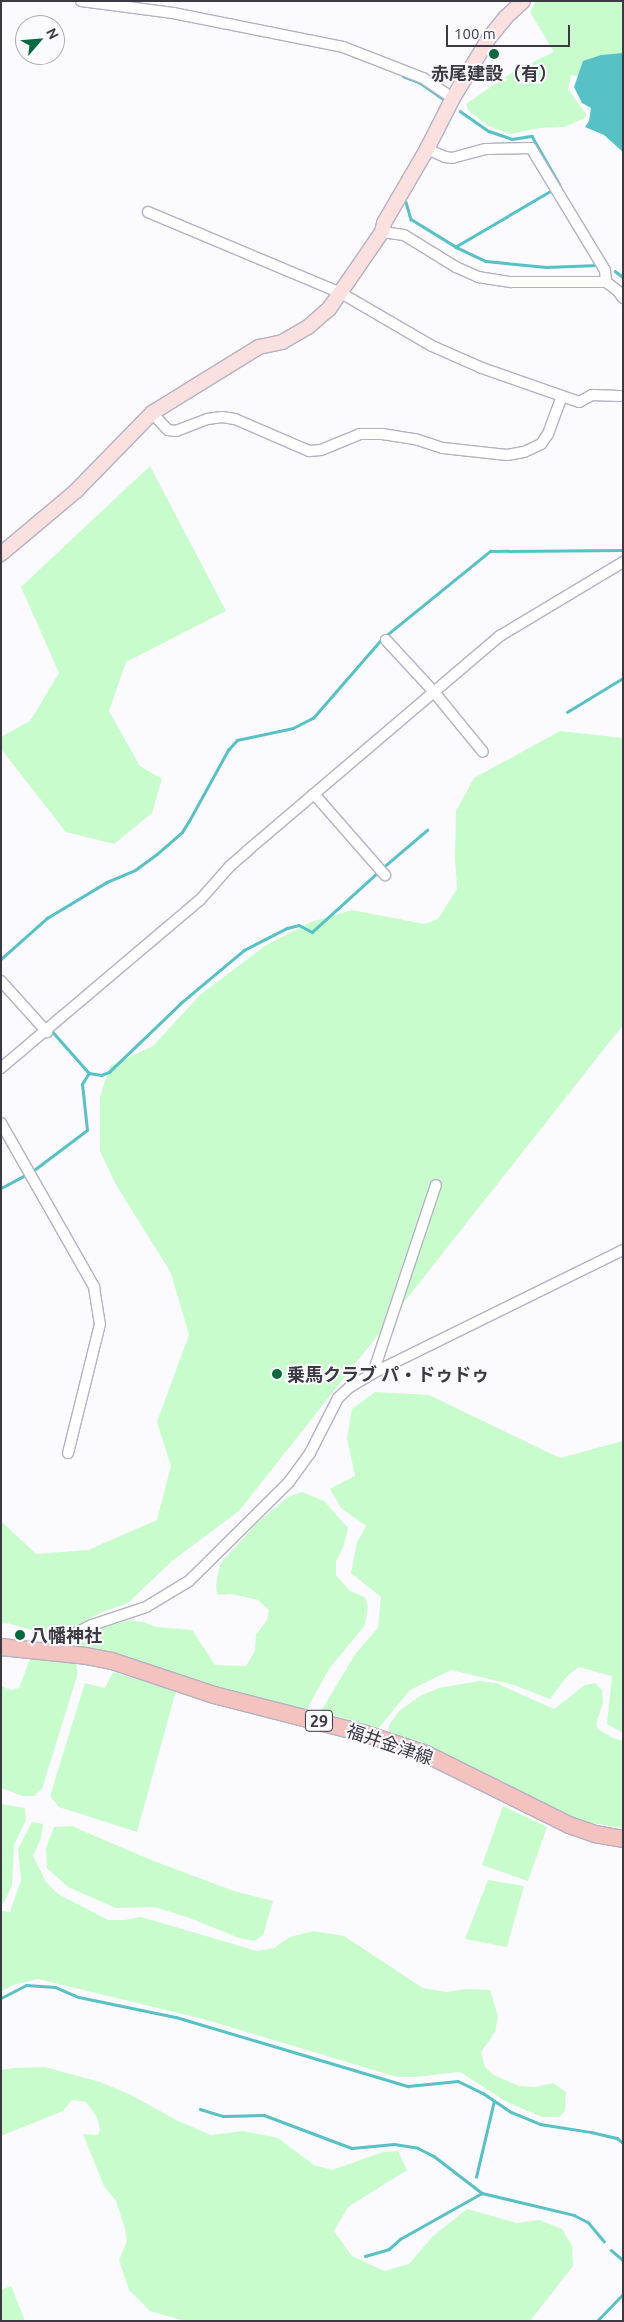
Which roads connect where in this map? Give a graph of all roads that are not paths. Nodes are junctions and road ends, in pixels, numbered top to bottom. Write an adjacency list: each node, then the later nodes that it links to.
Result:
1 (81, 1): 3 (street)
2 (522, 1): 3 (street)
3 (453, 98): 4 (street)
4 (427, 149): 6 (street); 7 (street)
5 (148, 212): 8 (street)
6 (382, 232): 7 (street); 8 (street)
7 (606, 282): 9 (street)
8 (341, 293): 10 (street); 12 (street)
9 (623, 298)
10 (562, 396): 11 (street); 12 (street)
11 (620, 396)
12 (152, 413): 13 (street)
13 (1, 554)
14 (623, 562): 16 (street)
15 (386, 640): 16 (street)
16 (434, 692): 17 (street); 18 (street)
17 (483, 752)
18 (314, 794): 19 (street); 21 (street)
19 (385, 875)
20 (1, 981): 21 (street)
21 (47, 1032): 22 (street)
22 (1, 1068)
23 (1, 1123): 27 (street)
24 (436, 1185): 26 (street)
25 (623, 1250): 26 (street)
26 (374, 1373): 29 (street)
27 (68, 1454)
28 (1, 1647): 29 (main road, 福井金津線 / 29)
29 (51, 1652): 30 (main road, 福井金津線 / 29)
30 (623, 1839)

